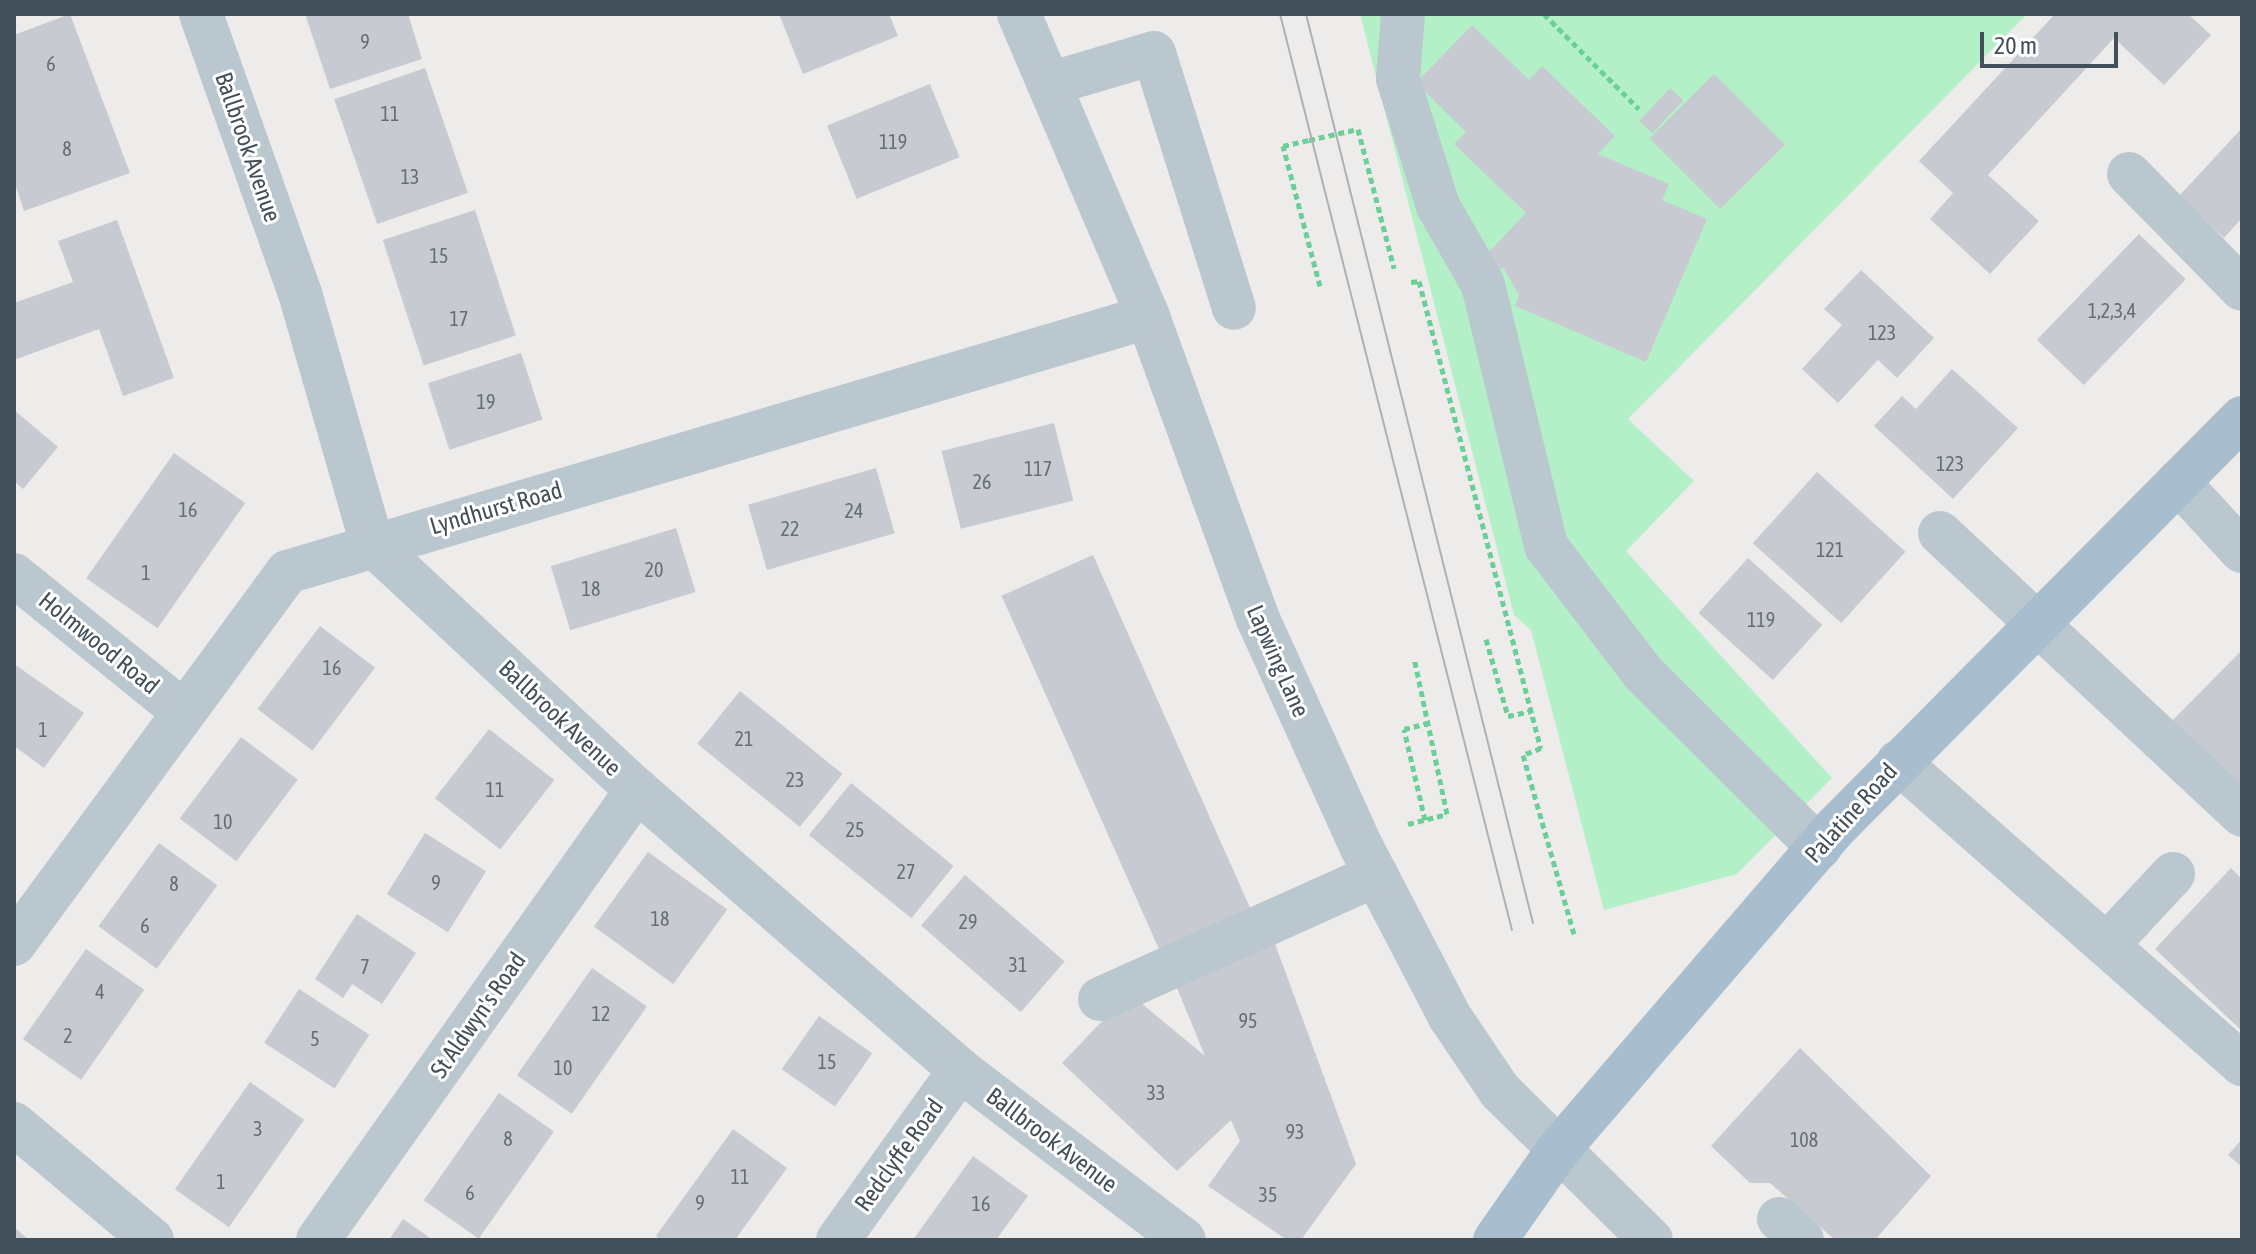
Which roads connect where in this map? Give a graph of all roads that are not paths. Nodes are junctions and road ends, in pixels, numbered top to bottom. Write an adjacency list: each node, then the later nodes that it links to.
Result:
1 (201, 14): 12 (street, Ballbrook Avenue)
2 (1019, 14): 4 (street, Lapwing Lane)
3 (1403, 14): 20 (street)
4 (1049, 84): 7 (street); 8 (street, Lapwing Lane)
5 (2129, 174): 6 (street)
6 (2242, 289)
7 (1234, 308)
8 (1148, 317): 12 (street, Lyndhurst Road); 22 (street, Lapwing Lane)
9 (2242, 418): 10 (main road, Palatine Road)
10 (2178, 482): 13 (street); 15 (main road, Palatine Road)
11 (1940, 533): 15 (street)
12 (372, 544): 16 (street, Lyndhurst Road); 18 (street, Ballbrook Avenue)
13 (2242, 551)
14 (14, 575): 16 (street, Holmwood Road)
15 (2039, 624): 17 (main road, Palatine Road); 19 (street)
16 (184, 712): 23 (street, Lyndhurst Road)
17 (1898, 762): 20 (main road, Palatine Road); 24 (street)
18 (637, 790): 27 (street, Ballbrook Avenue); 31 (street, St Aldwyn's Road)
19 (2242, 815)
20 (1819, 848): 29 (main road, Palatine Road)
21 (2173, 874): 24 (street)
22 (1376, 875): 25 (street); 29 (street, Lapwing Lane)
23 (14, 944)
24 (2107, 945): 26 (street)
25 (1100, 999)
26 (2242, 1064)
27 (960, 1070): 32 (street, Redclyffe Road); 33 (street, Ballbrook Avenue)
28 (14, 1124): 30 (street)
29 (1558, 1150): 34 (main road, Palatine Road); 35 (street, Lapwing Lane)
30 (152, 1240)
31 (318, 1240)
32 (838, 1240)
33 (1184, 1240)
34 (1495, 1240)
35 (1651, 1240)

